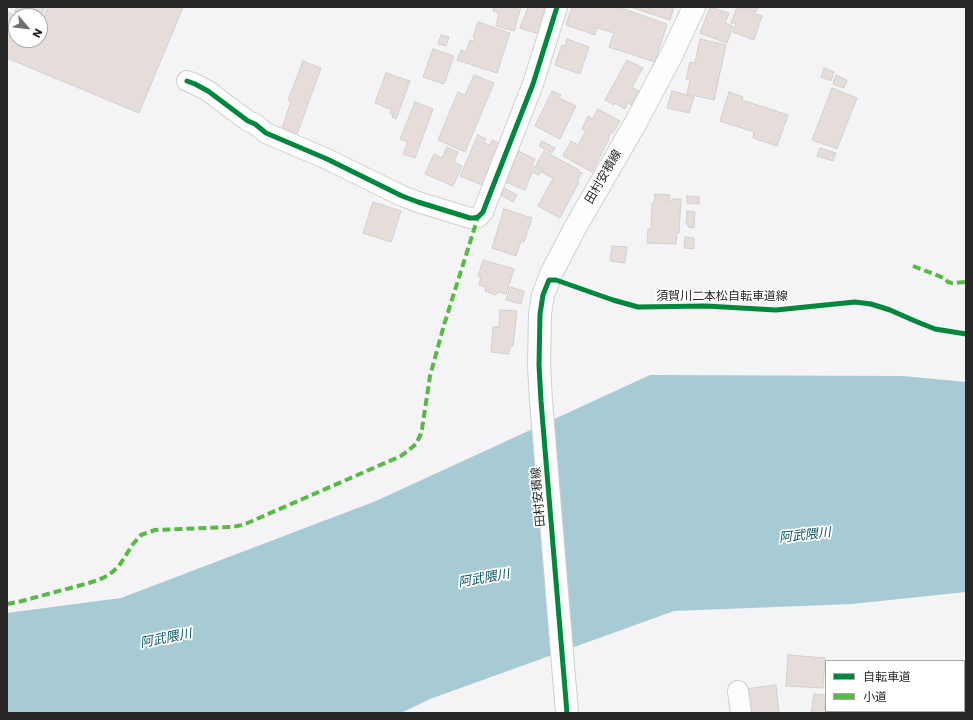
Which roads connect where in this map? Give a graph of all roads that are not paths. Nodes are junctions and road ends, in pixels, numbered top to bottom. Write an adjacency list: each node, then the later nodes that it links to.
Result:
1 (557, 7): 3 (street)
2 (694, 7): 5 (main road, 田村安積線)
3 (187, 81)
4 (738, 691): 6 (street)
5 (567, 703)
6 (742, 713)

